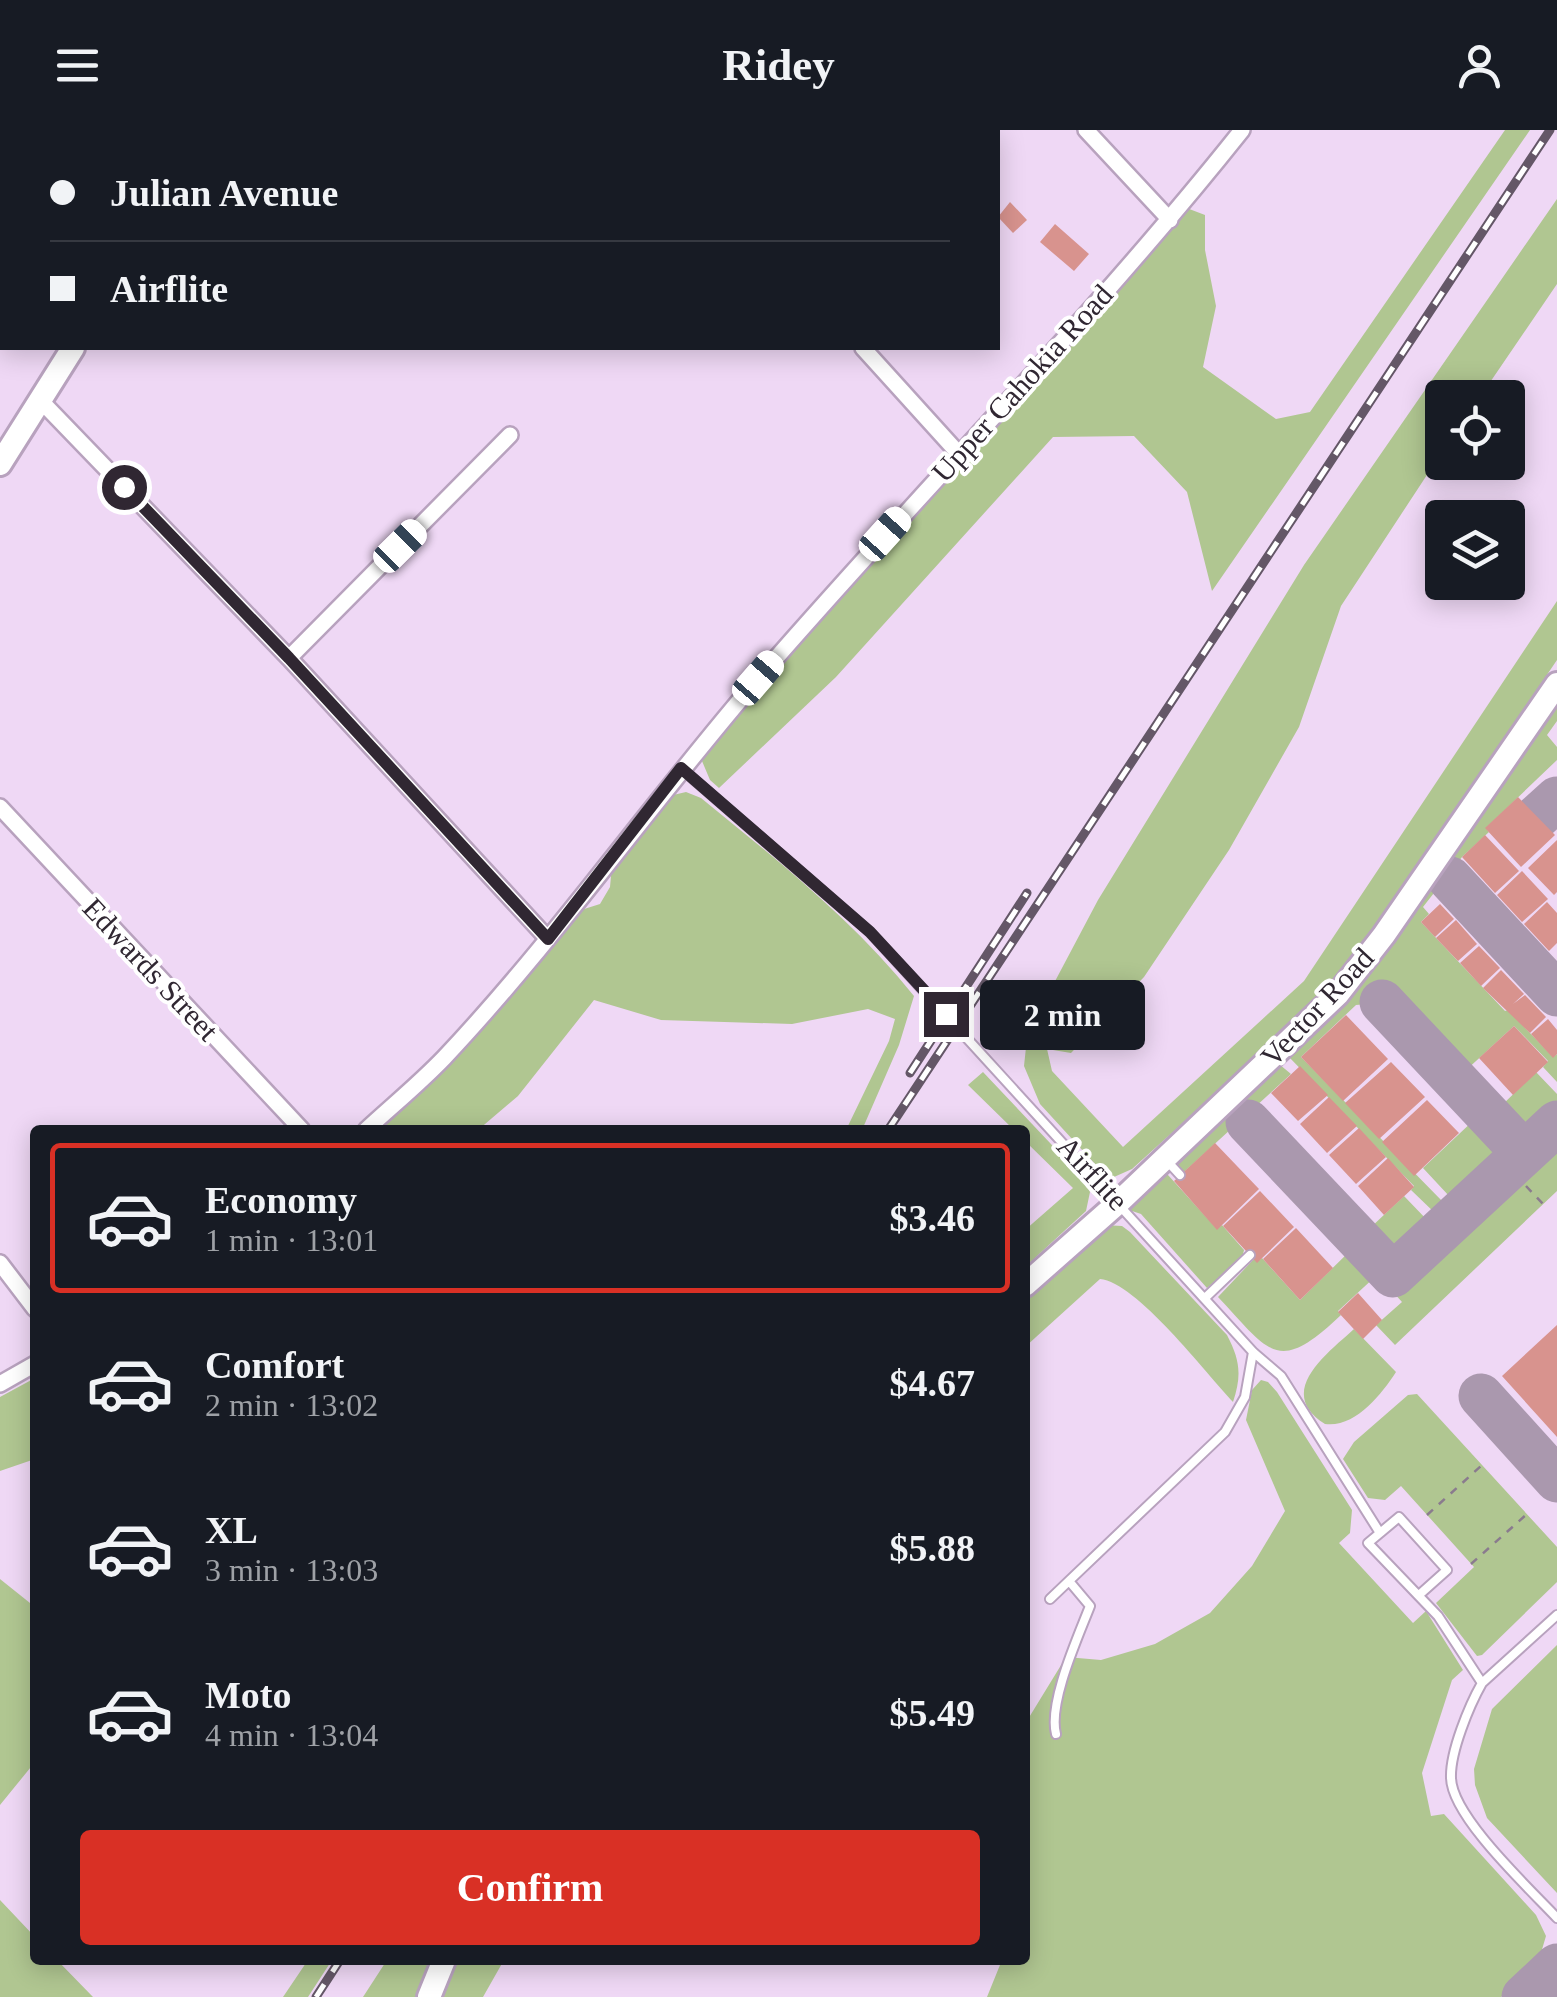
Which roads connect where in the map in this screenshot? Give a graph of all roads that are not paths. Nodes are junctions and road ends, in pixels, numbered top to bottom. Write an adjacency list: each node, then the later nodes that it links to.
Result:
1 (1086, 130): 3 (street)
2 (1242, 130): 3 (street, Upper Cahokia Road)
3 (1170, 220): 8 (street, Upper Cahokia Road)
4 (72, 350): 6 (street)
5 (865, 350): 8 (street)
6 (42, 402): 9 (street); 10 (street)
7 (510, 435): 10 (street)
8 (959, 454): 12 (street, Upper Cahokia Road)
9 (0, 464)
10 (289, 658): 14 (street)
11 (1557, 684): 17 (street, Vector Road)
12 (681, 768): 14 (street, Upper Cahokia Road); 17 (lane, Airflite)
13 (0, 807): 15 (street, Edwards Street)
14 (548, 939): 16 (street, Upper Cahokia Road)
15 (297, 1125)
16 (371, 1125)
17 (1119, 1202): 20 (street, Vector Road); 21 (lane, Airflite)
18 (1250, 1256): 21 (lane)
19 (0, 1263): 22 (street)
20 (1030, 1281)
21 (1205, 1298): 23 (lane, Airflite)
22 (30, 1302)
23 (1253, 1352): 26 (lane, Airflite); 27 (lane)
24 (30, 1367): 25 (street)
25 (0, 1384)
26 (1380, 1533): 28 (lane, Airflite); 28 (lane)
27 (1068, 1581): 29 (lane); 32 (lane)
28 (1419, 1595): 31 (lane, Airflite)
29 (1050, 1599)
30 (1557, 1615): 31 (lane)
31 (1482, 1684): 33 (lane)
32 (1056, 1734)
33 (1557, 1918)
34 (442, 1965): 35 (street)
35 (429, 1997)

